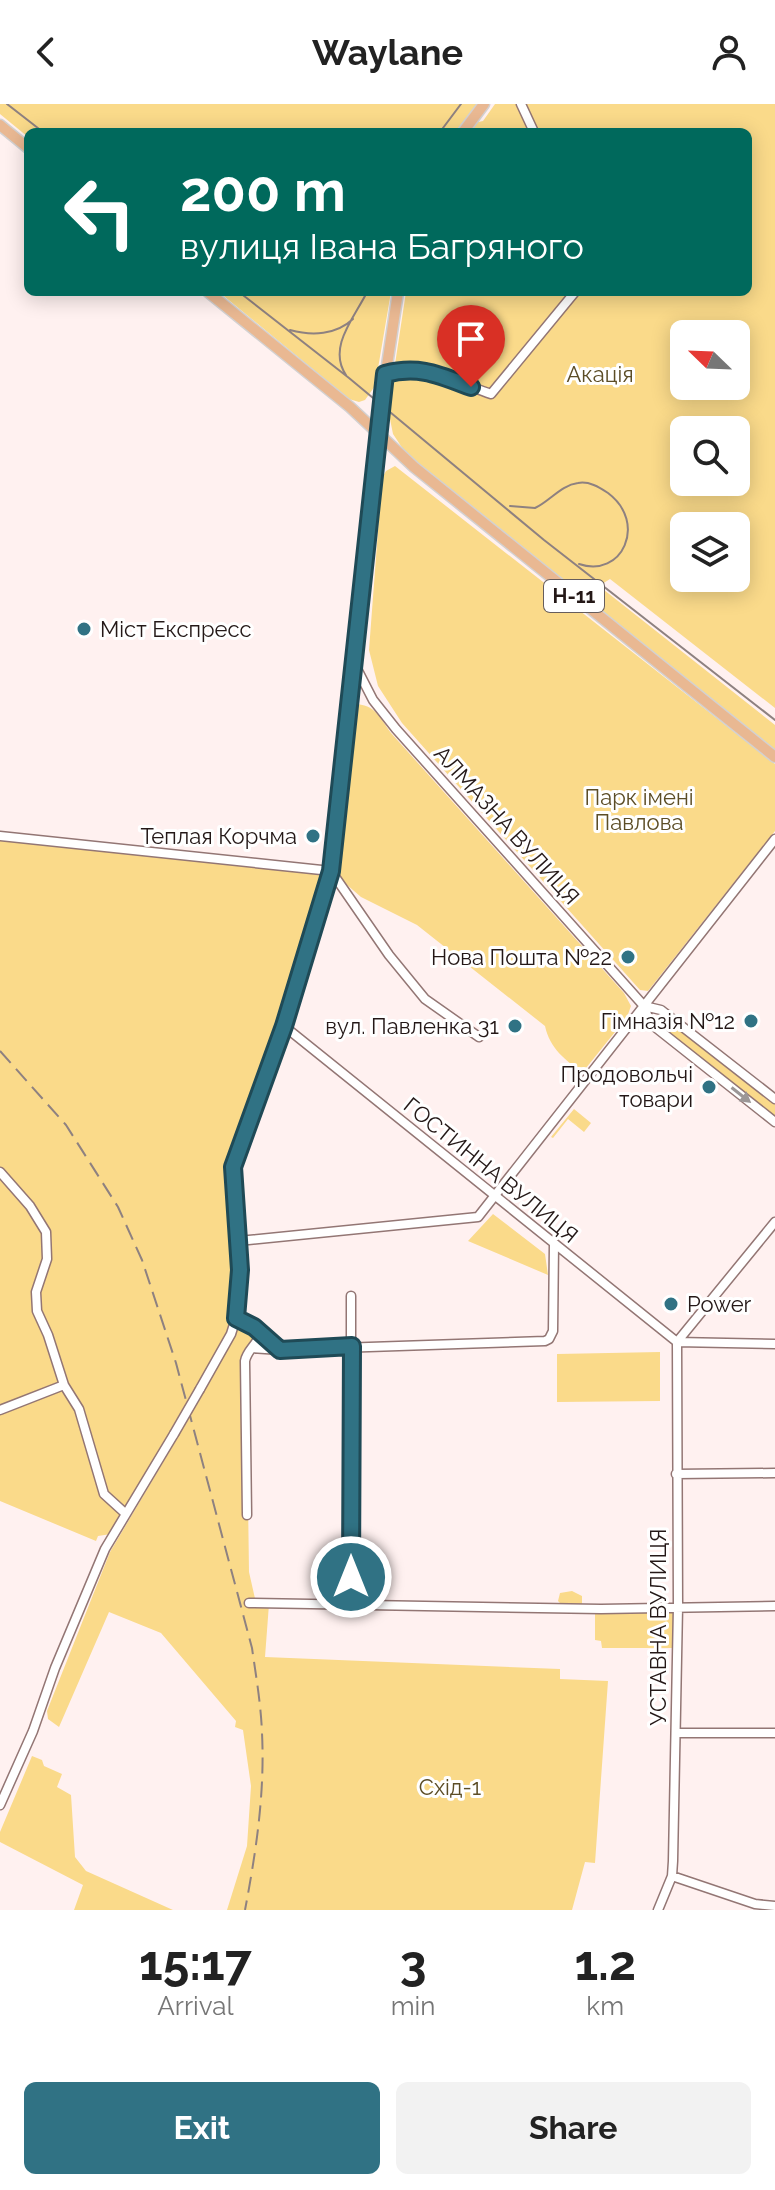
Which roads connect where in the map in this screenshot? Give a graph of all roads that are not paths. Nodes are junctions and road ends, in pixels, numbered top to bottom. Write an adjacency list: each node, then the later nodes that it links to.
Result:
1 (484, 104): 4 (main road)
2 (521, 104): 5 (street)
3 (0, 125): 6 (main road)
4 (466, 128)
5 (532, 128)
6 (24, 145)
7 (213, 296): 11 (main road, Н-11)
8 (397, 296): 10 (main road)
9 (572, 296): 10 (street)
10 (385, 374): 11 (main road)
11 (377, 432): 12 (street); 13 (main road, Н-11)
12 (353, 661): 16 (street); 17 (street, АЛМАЗНА ВУЛИЦЯ)
13 (775, 757)
14 (0, 836): 16 (street)
15 (775, 839): 17 (street)
16 (331, 871): 18 (street); 19 (street)
17 (644, 1006): 20 (street, АЛМАЗНА ВУЛИЦЯ); 21 (street, АЛМАЗНА ВУЛИЦЯ, one-way to 21); 23 (street)
18 (284, 1026): 23 (street, ГОСТИННА ВУЛИЦЯ); 25 (street)
19 (479, 1037)
20 (775, 1099)
21 (775, 1122)
22 (0, 1172): 35 (street)
23 (494, 1196): 25 (street); 26 (street, ГОСТИННА ВУЛИЦЯ)
24 (775, 1222): 30 (street)
25 (239, 1241): 28 (street)
26 (554, 1244): 30 (street, ГОСТИННА ВУЛИЦЯ); 32 (street)
27 (351, 1296): 32 (street)
28 (236, 1318): 29 (street); 39 (street, bridge)
29 (260, 1334): 33 (street); 34 (street)
30 (677, 1342): 31 (street); 38 (street, УСТАВНА ВУЛИЦЯ)
31 (775, 1344)
32 (352, 1346): 34 (street); 42 (street)
33 (252, 1348): 34 (street); 40 (street)
34 (280, 1350)
35 (64, 1385): 36 (street); 39 (street)
36 (0, 1410)
37 (775, 1473): 38 (street)
38 (676, 1474): 44 (street, УСТАВНА ВУЛИЦЯ)
39 (126, 1514): 47 (street)
40 (247, 1515)
41 (249, 1603): 42 (street)
42 (351, 1605): 44 (street)
43 (775, 1606): 44 (street)
44 (678, 1607): 45 (street, УСТАВНА ВУЛИЦЯ)
45 (676, 1733): 46 (street); 48 (street, УСТАВНА ВУЛИЦЯ)
46 (775, 1733)
47 (0, 1805)
48 (672, 1876): 50 (street); 51 (street, УСТАВНА ВУЛИЦЯ)
49 (775, 1906): 50 (street)
50 (754, 1907)
51 (658, 1910)

